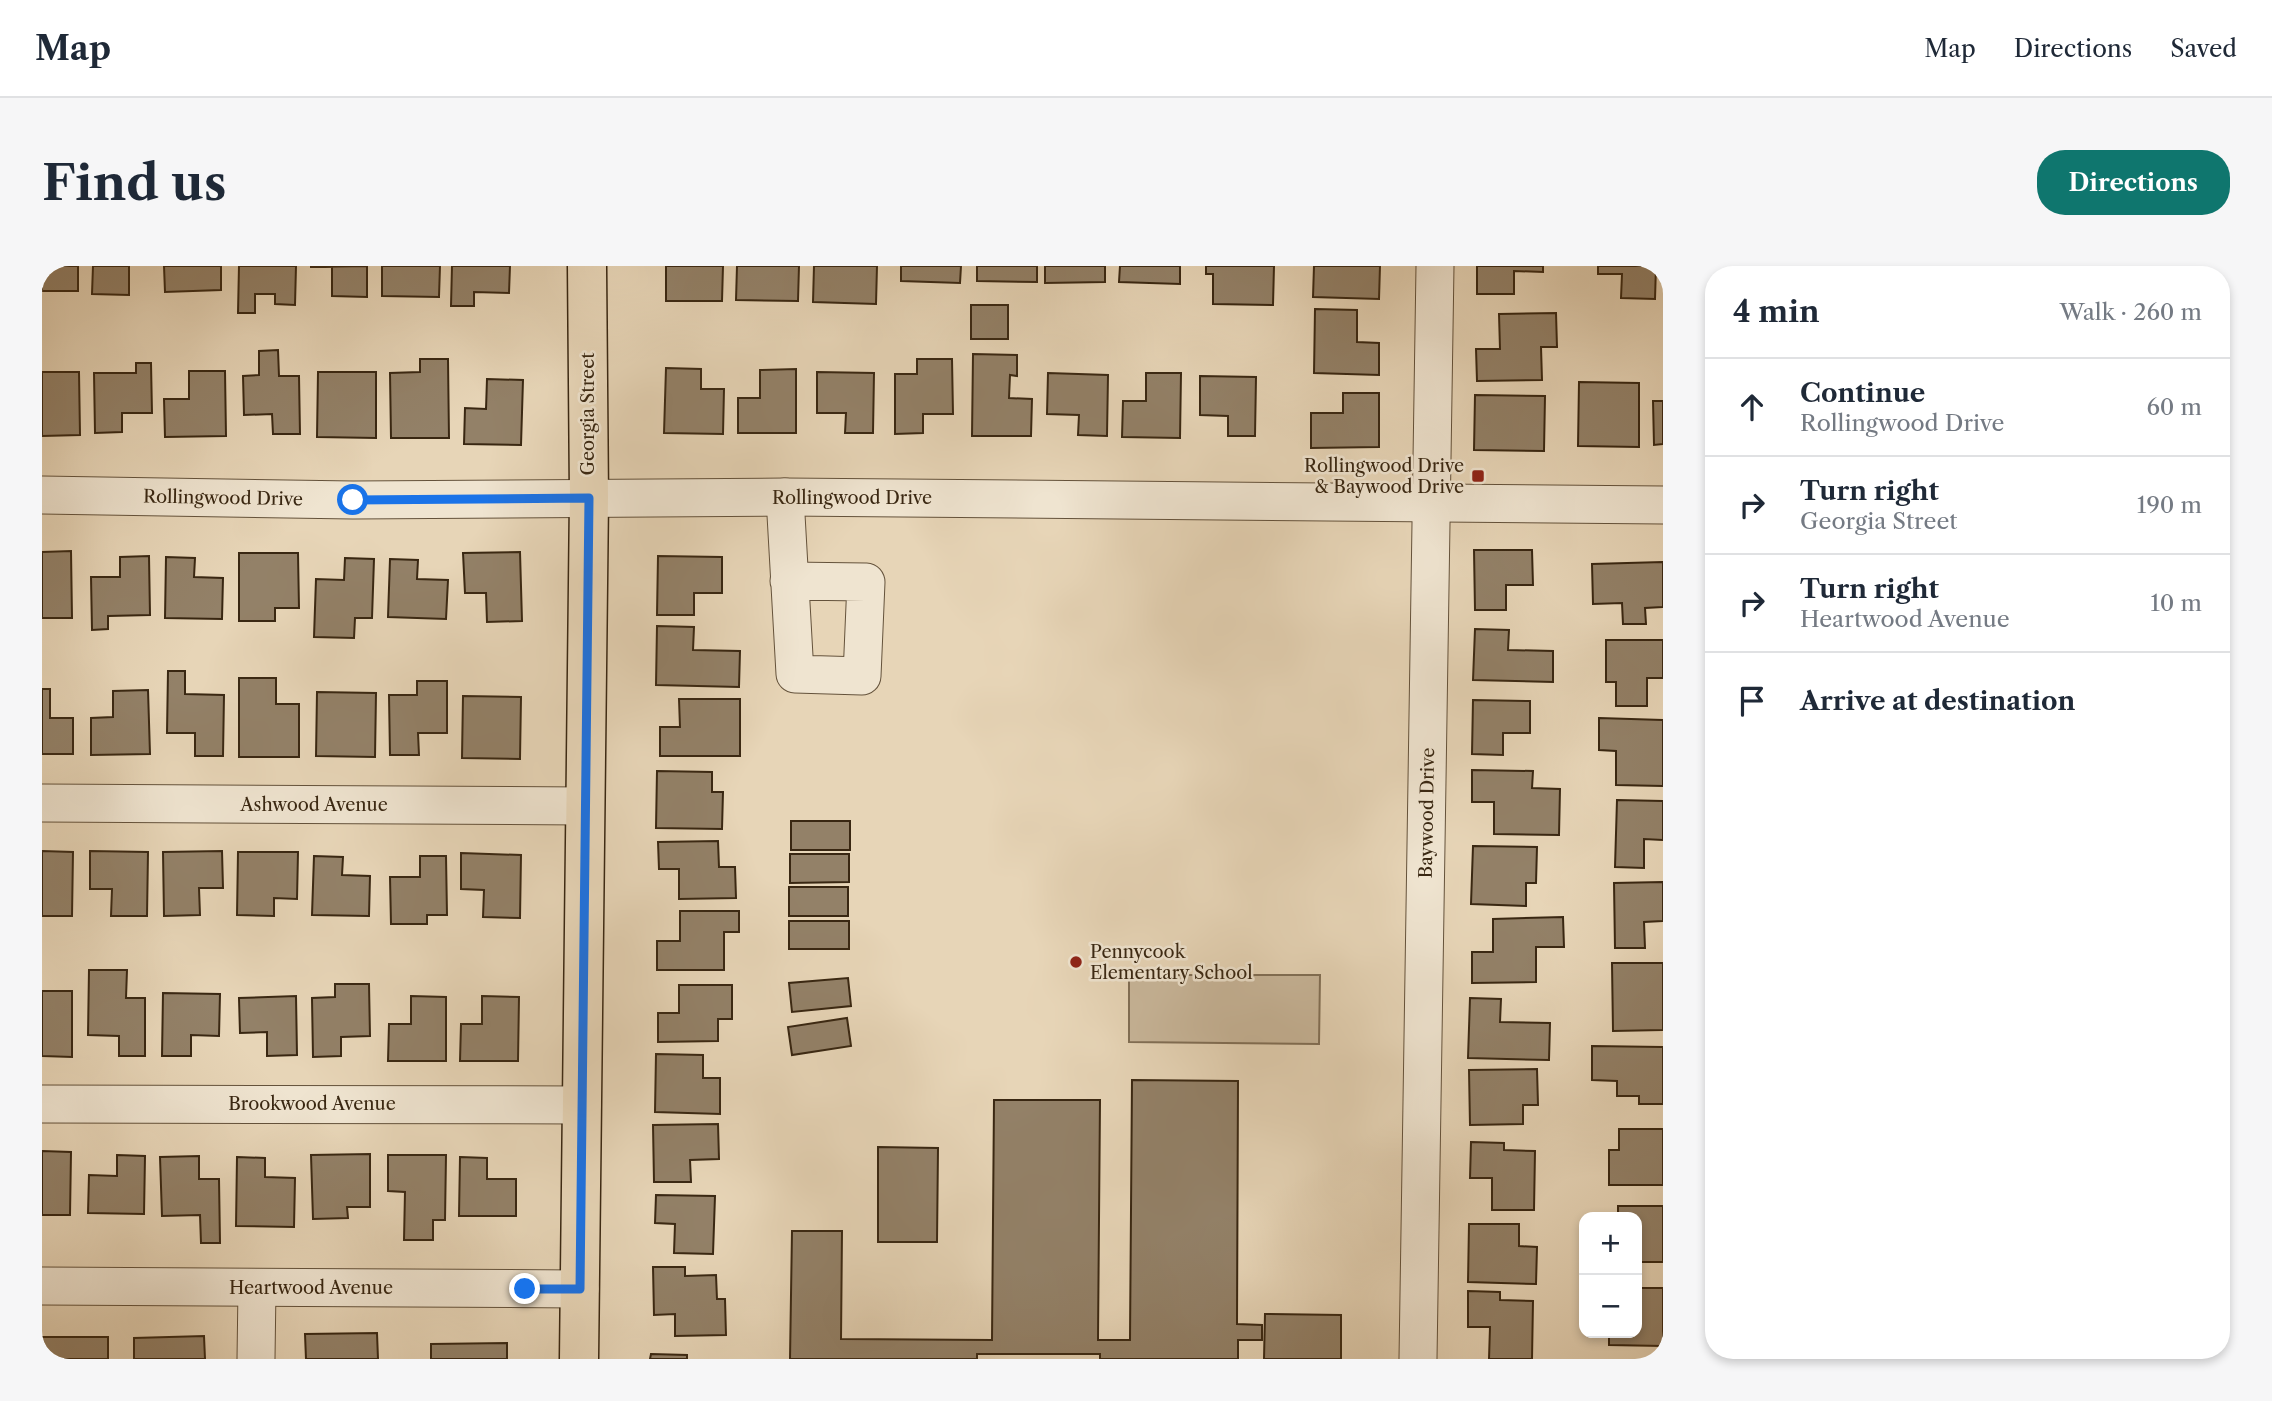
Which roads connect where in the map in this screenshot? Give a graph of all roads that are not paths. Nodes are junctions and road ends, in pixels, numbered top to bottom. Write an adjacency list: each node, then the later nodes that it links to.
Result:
1 (587, 266): 5 (main road, Georgia Street)
2 (1435, 266): 6 (street, Baywood Drive)
3 (42, 495): 5 (street, Rollingwood Drive)
4 (785, 497): 5 (street, Rollingwood Drive); 6 (street, Rollingwood Drive); 8 (street)
5 (589, 498): 10 (main road, Georgia Street)
6 (1432, 502): 7 (street, Rollingwood Drive); 18 (street, Baywood Drive)
7 (1663, 506)
8 (789, 581)
9 (42, 803): 10 (street, Ashwood Avenue)
10 (585, 806): 12 (main road, Georgia Street)
11 (42, 1104): 12 (street, Brookwood Avenue)
12 (582, 1105): 15 (main road, Georgia Street)
13 (42, 1286): 14 (street, Heartwood Avenue)
14 (257, 1288): 15 (street, Heartwood Avenue); 16 (street)
15 (580, 1289): 17 (main road, Georgia Street)
16 (256, 1359)
17 (579, 1359)
18 (1418, 1359)

